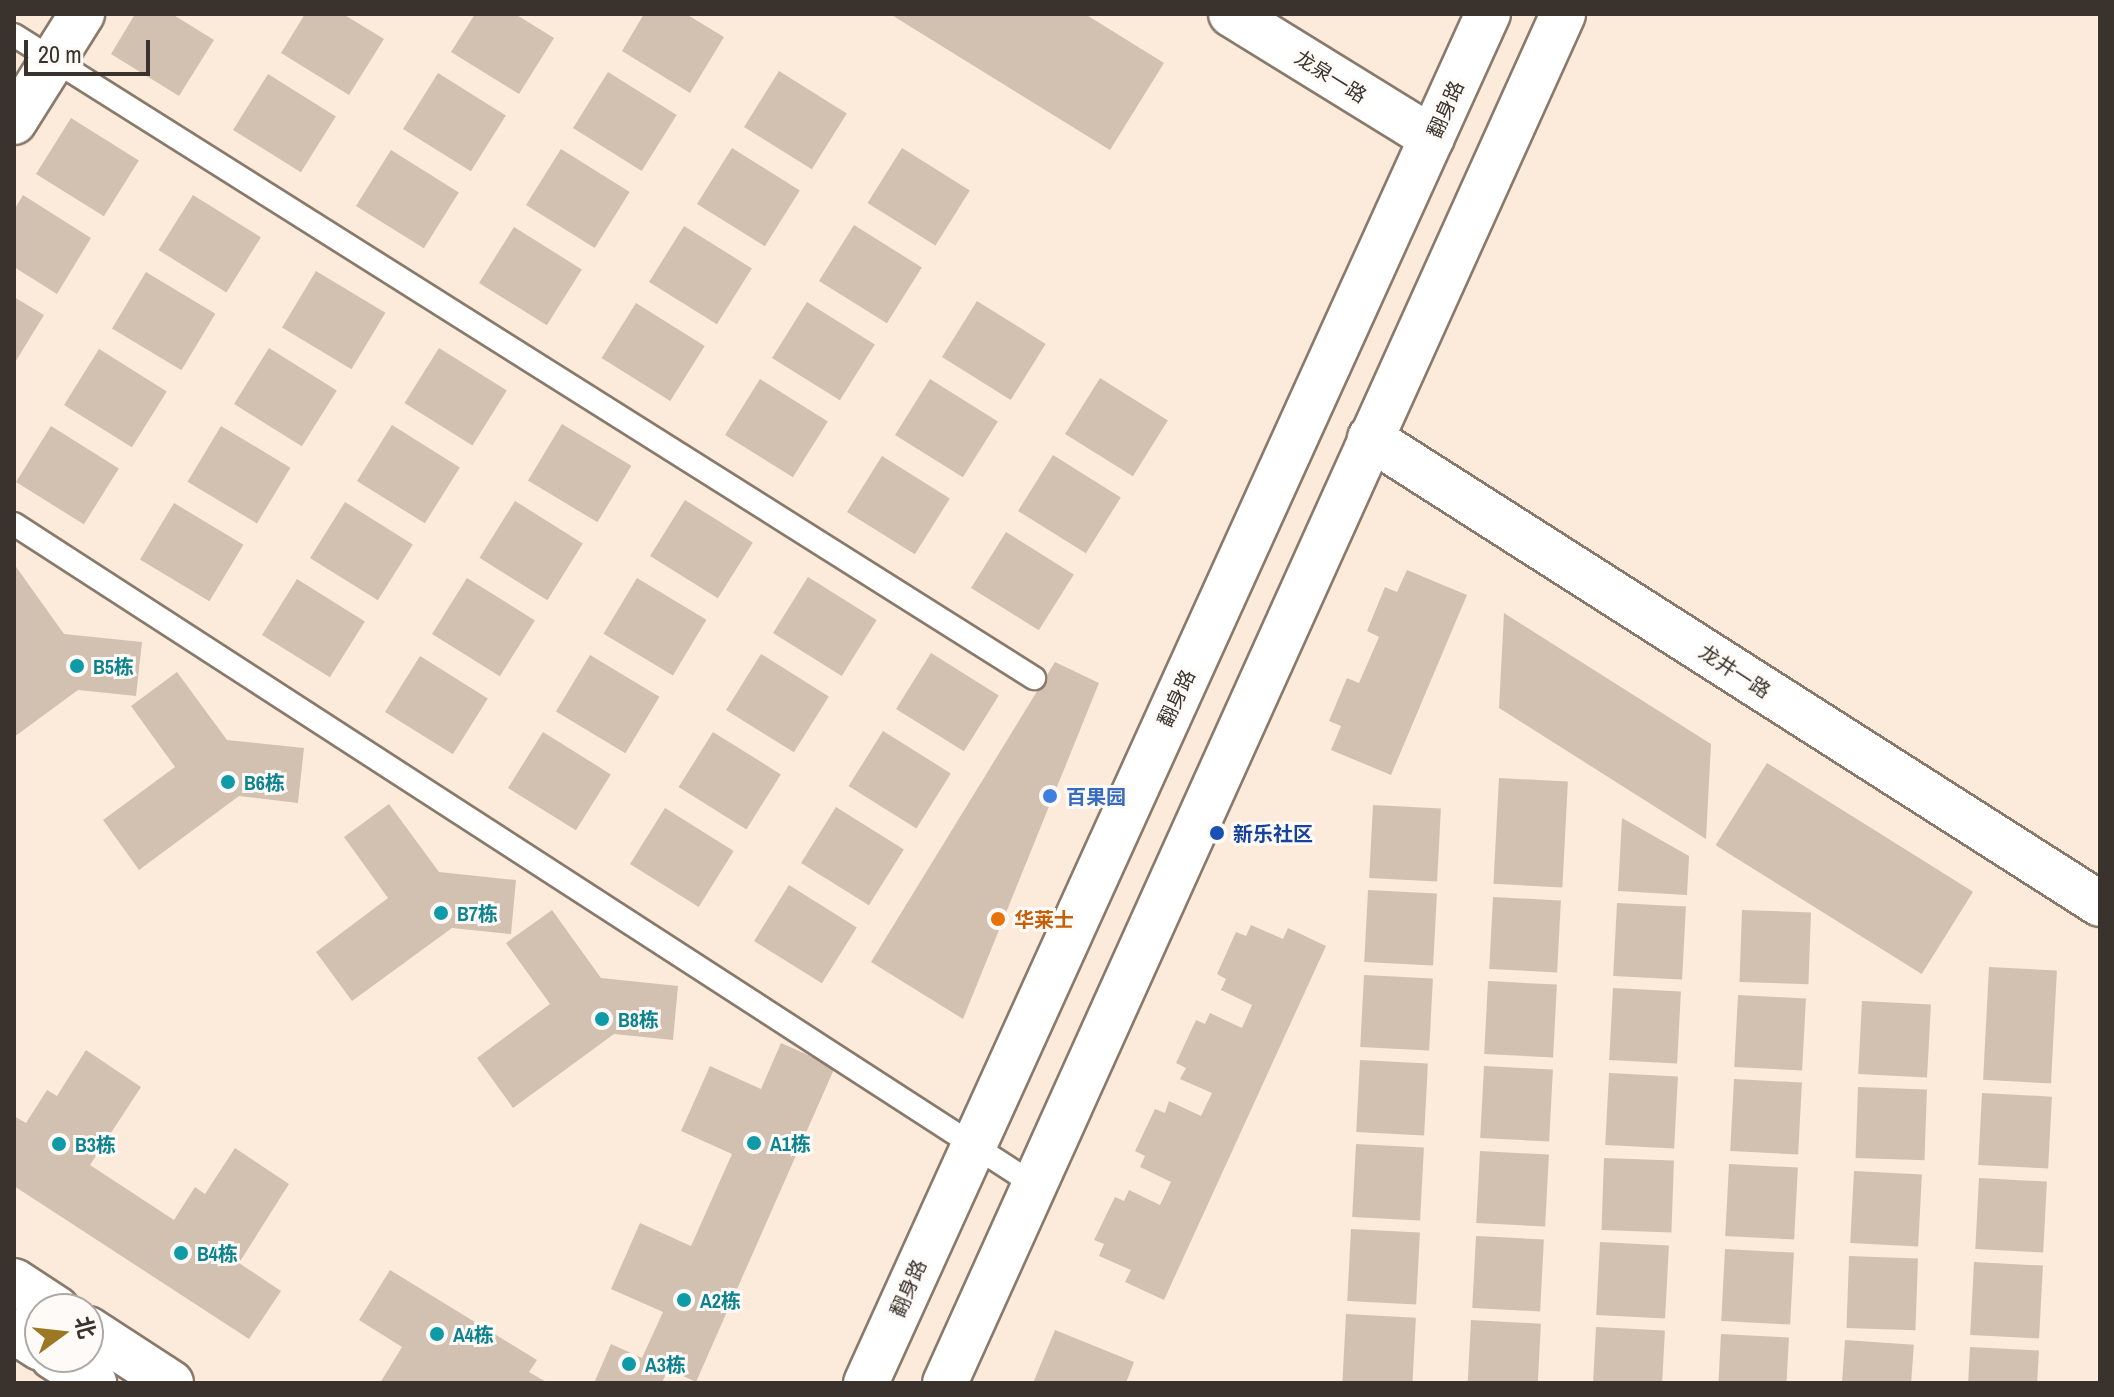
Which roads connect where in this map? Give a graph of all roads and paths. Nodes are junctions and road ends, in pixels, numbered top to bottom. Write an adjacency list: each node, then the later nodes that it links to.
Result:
1 (82, 14): 6 (main road)
2 (1231, 14): 8 (main road, 龙泉一路)
3 (1488, 14): 8 (main road, 翻身路)
4 (1563, 14): 9 (main road)
5 (14, 35): 6 (lane)
6 (54, 60): 7 (main road); 11 (lane)
7 (14, 122)
8 (1432, 138): 13 (main road, 翻身路)
9 (1370, 438): 12 (main road, 龙井一路); 14 (main road)
10 (14, 524): 13 (lane)
11 (1034, 678)
12 (2100, 904)
13 (973, 1145): 14 (lane); 19 (main road, 翻身路)
14 (1033, 1184): 20 (main road)
15 (14, 1281): 16 (main road)
16 (32, 1293)
17 (104, 1339): 18 (main road)
18 (171, 1383)
19 (866, 1383)
20 (945, 1383)

